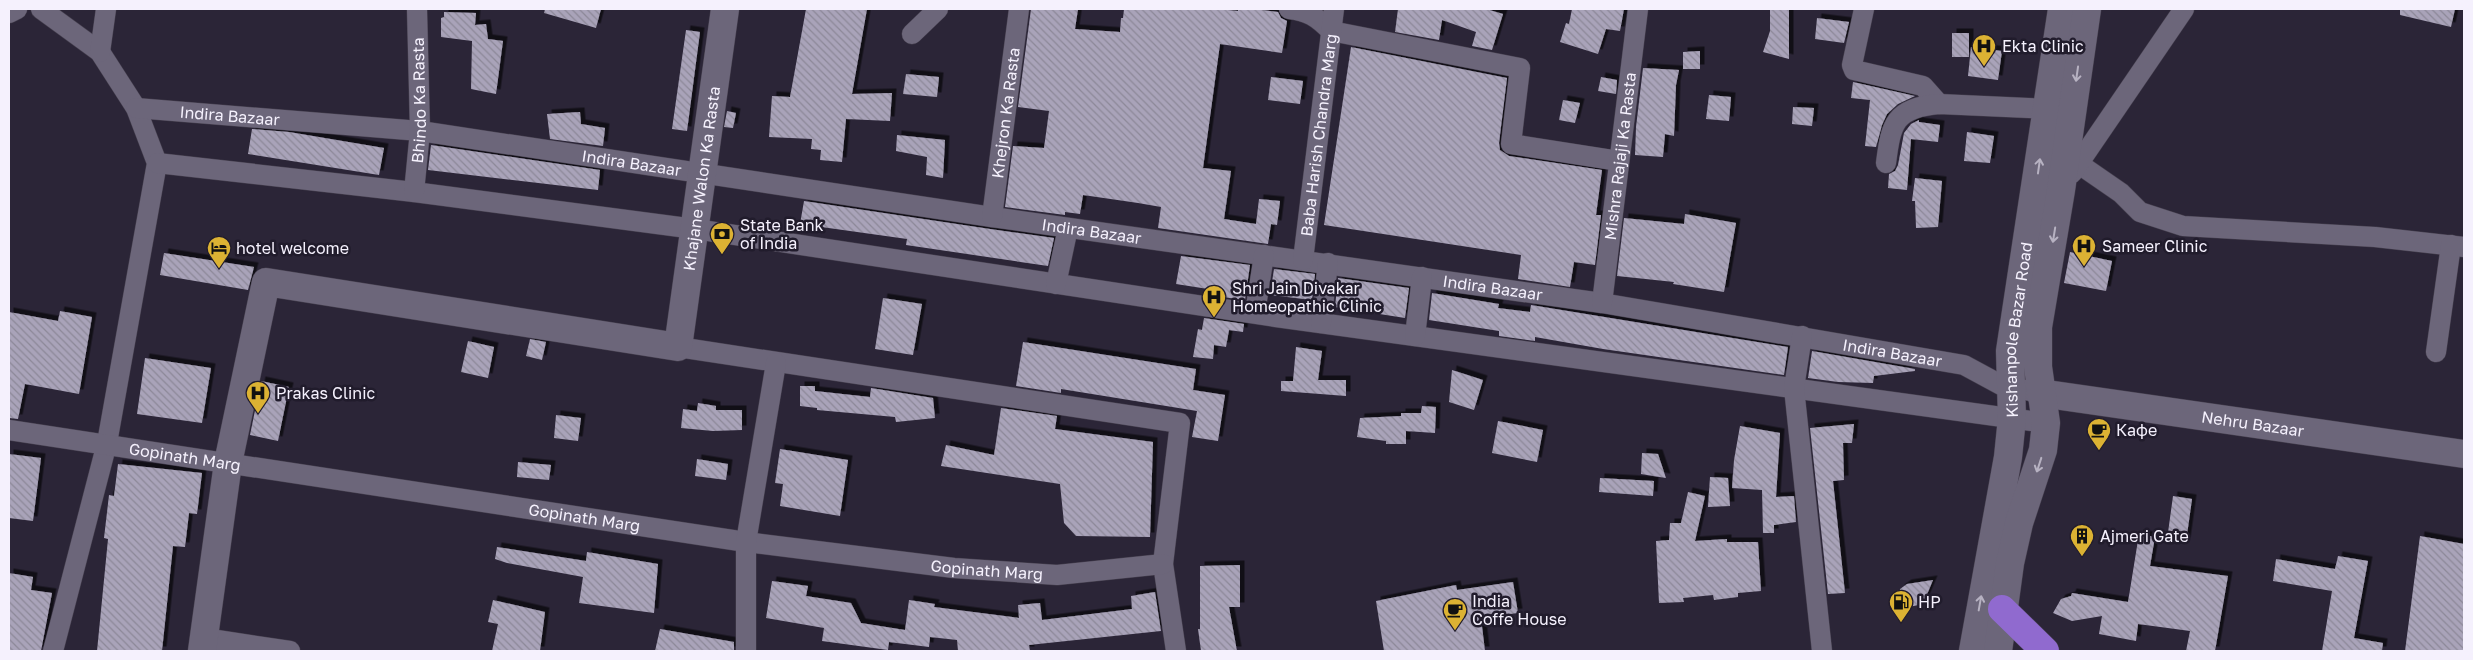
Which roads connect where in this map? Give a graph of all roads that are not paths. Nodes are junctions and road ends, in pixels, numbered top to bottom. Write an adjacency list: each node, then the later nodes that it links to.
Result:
1 (17, 9): 15 (street)
2 (41, 9): 18 (street)
3 (106, 9): 18 (street)
4 (417, 9): 22 (street, Bhindo Ka Rasta)
5 (725, 9): 27 (street, Khajane Walon Ka Rasta)
6 (938, 9): 17 (street)
7 (1019, 9): 30 (street, Khejron Ka Rasta)
8 (1288, 9): 16 (street)
9 (1334, 9): 16 (street, Baba Harish Chandra Marg)
10 (1638, 9): 23 (street, Mishra Rajaji Ka Rasta)
11 (1864, 9): 19 (street)
12 (2062, 9): 21 (street, Kishanpole Bazar Road)
13 (2087, 9): 28 (street, one-way to 28)
14 (2184, 9): 26 (street)
15 (9, 13)
16 (1331, 31): 23 (street); 35 (street, Baba Harish Chandra Marg)
17 (912, 34)
18 (100, 52): 20 (street)
19 (1939, 104): 21 (street); 25 (street)
20 (136, 108): 22 (street, Indira Bazaar); 24 (street)
21 (2048, 109): 47 (street, Kishanpole Bazar Road, one-way to 21)
22 (420, 131): 27 (street, Indira Bazaar); 29 (street, Bhindo Ka Rasta)
23 (1619, 161): 39 (street, Mishra Rajaji Ka Rasta)
24 (157, 163): 29 (street); 53 (street)
25 (1886, 163)
26 (2079, 164): 28 (street); 33 (street)
27 (702, 174): 30 (street, Indira Bazaar); 32 (street, Khajane Walon Ka Rasta)
28 (2061, 190): 49 (street, one-way to 49)
29 (414, 192): 32 (street)
30 (992, 217): 31 (street, Indira Bazaar)
31 (1068, 228): 34 (street, Indira Bazaar); 38 (street)
32 (695, 229): 38 (street); 44 (street, Khajane Walon Ka Rasta)
33 (2458, 246): 45 (street)
34 (1264, 254): 35 (street, Indira Bazaar); 40 (street)
35 (1303, 260): 36 (street, Indira Bazaar)
36 (1328, 263): 37 (street, Indira Bazaar); 41 (street)
37 (1422, 277): 39 (street, Indira Bazaar); 42 (street)
38 (1056, 284): 40 (street)
39 (1602, 303): 43 (street, Indira Bazaar)
40 (1256, 313): 41 (street)
41 (1321, 323): 42 (street)
42 (1415, 336): 48 (street)
43 (1802, 336): 47 (street, Indira Bazaar); 48 (street)
44 (678, 347): 46 (street); 55 (street)
45 (2436, 352)
46 (776, 363): 56 (street); 57 (street)
47 (2010, 387): 49 (street, Indira Bazaar); 50 (street, Kishanpole Bazar Road)
48 (1794, 388): 50 (street); 64 (street)
49 (2040, 393): 51 (street); 54 (street, Nehru Bazaar)
50 (2012, 418): 51 (street); 65 (street, Kishanpole Bazar Road, one-way to 50)
51 (2046, 423): 58 (street, one-way to 58)
52 (9, 430): 53 (street, Gopinath Marg)
53 (107, 443): 55 (street, Gopinath Marg); 60 (street)
54 (2464, 454)
55 (228, 463): 56 (street, Gopinath Marg); 59 (street)
56 (746, 542): 57 (street, Gopinath Marg); 62 (street)
57 (1163, 564): 63 (street)
58 (2002, 610): 66 (street); 67 (highway)
59 (203, 645): 61 (street)
60 (53, 651)
61 (290, 651)
62 (746, 651)
63 (1176, 651)
64 (1822, 651)
65 (1973, 651)
66 (1998, 651)
67 (2045, 651)

